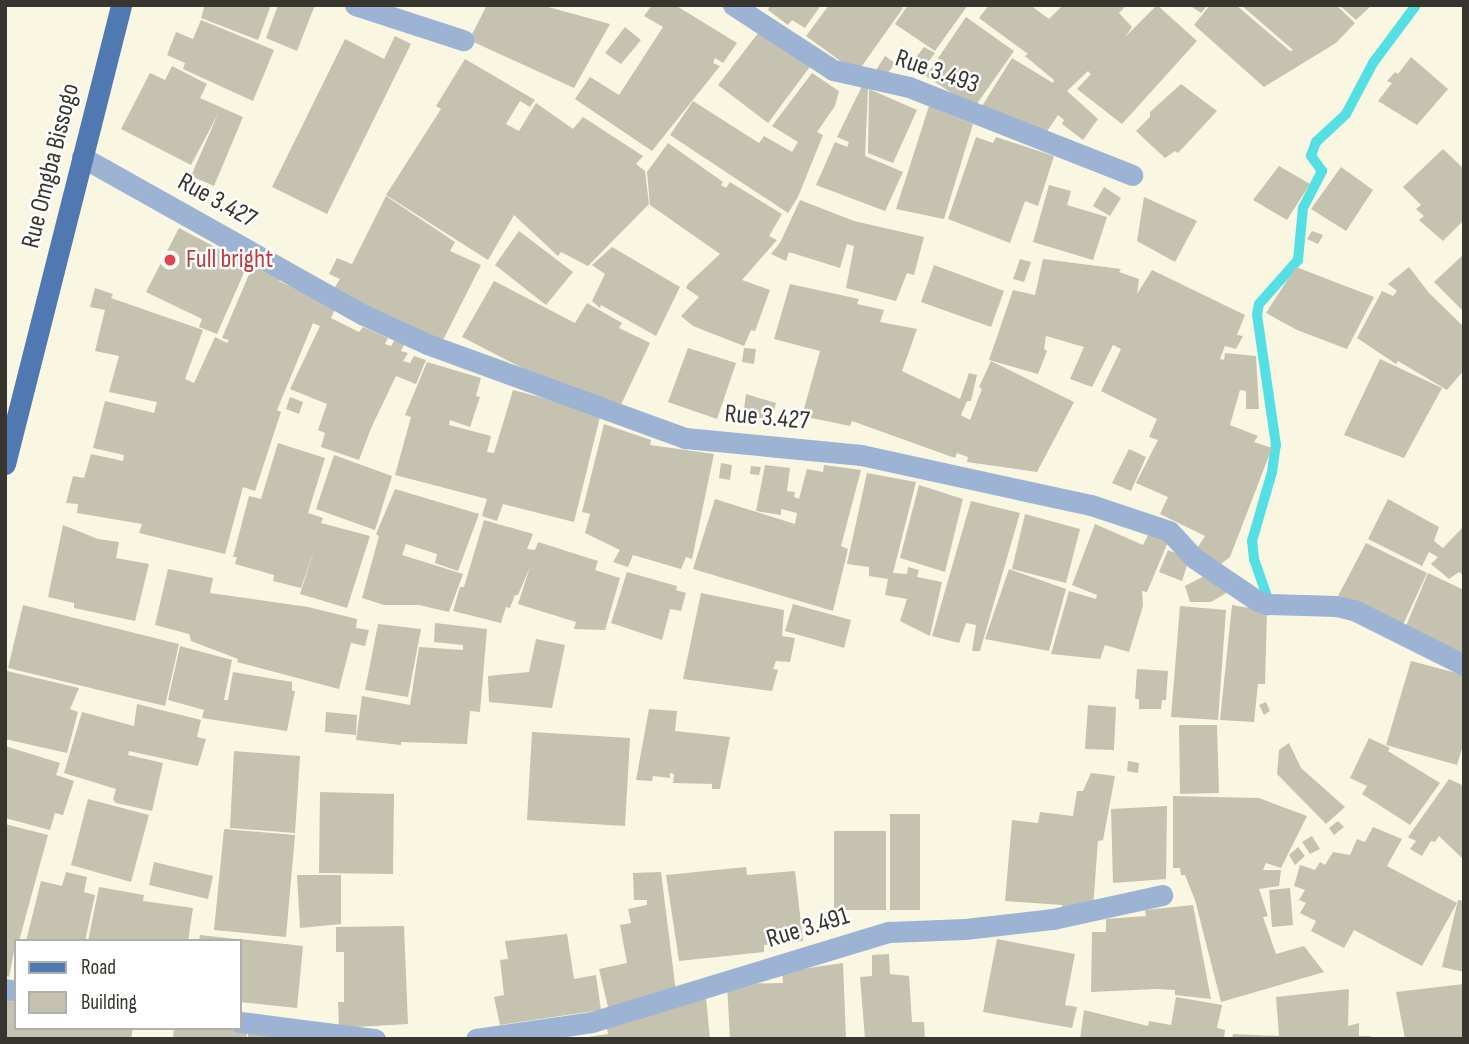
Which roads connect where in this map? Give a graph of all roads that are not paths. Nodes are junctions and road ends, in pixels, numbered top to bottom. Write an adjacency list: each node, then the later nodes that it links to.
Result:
1 (121, 5): 5 (main road, Rue Omgba Bissogo)
2 (355, 5): 4 (street)
3 (733, 5): 6 (street, Rue 3.493)
4 (463, 40)
5 (82, 157): 7 (main road, Rue Omgba Bissogo); 8 (street, Rue 3.427)
6 (1132, 175)
7 (5, 464)
8 (1464, 665)
9 (1161, 895): 12 (street, Rue 3.491)
10 (242, 1022): 11 (street)
11 (374, 1039)
12 (476, 1039)

